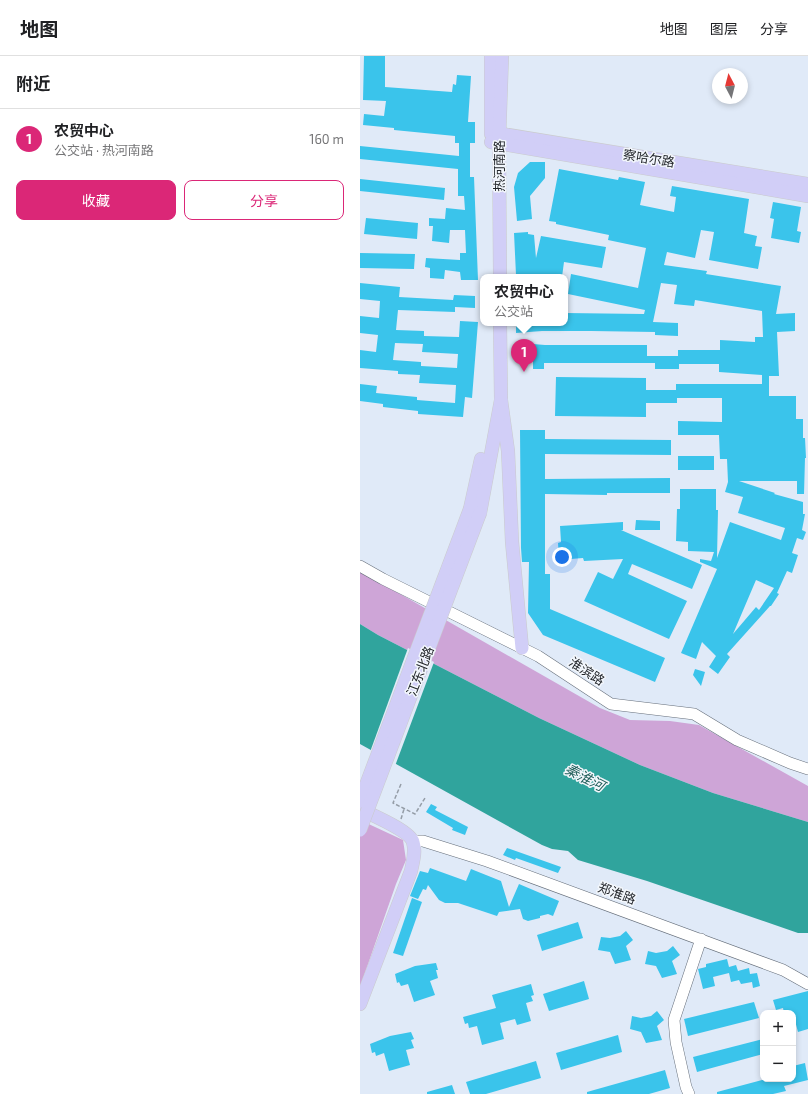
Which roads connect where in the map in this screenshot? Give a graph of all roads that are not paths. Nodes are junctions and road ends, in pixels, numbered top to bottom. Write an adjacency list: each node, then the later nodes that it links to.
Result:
1 (491, 56): 3 (main road, 热河南路)
2 (502, 56): 3 (main road, 热河南路)
3 (495, 138): 4 (main road, 察哈尔路); 5 (main road, 察哈尔路); 6 (main road, 热河南路); 7 (main road, 热河南路)
4 (808, 184)
5 (808, 196)
6 (492, 274)
7 (500, 274)
8 (493, 326): 11 (main road)
9 (500, 326): 10 (main road)
10 (501, 400): 11 (main road); 13 (main road)
11 (475, 511): 15 (main road, 江东北路, bridge); 17 (main road, 江东北路, bridge)
12 (360, 566): 13 (street, 淮滨路)
13 (522, 648): 14 (street, 淮滨路)
14 (808, 769)
15 (360, 801)
16 (360, 809): 18 (main road)
17 (360, 830)
18 (413, 841): 19 (street, 郑淮路); 21 (main road)
19 (701, 939): 20 (street, 郑淮路); 22 (street)
20 (808, 984)
21 (360, 1004)
22 (690, 1094)

